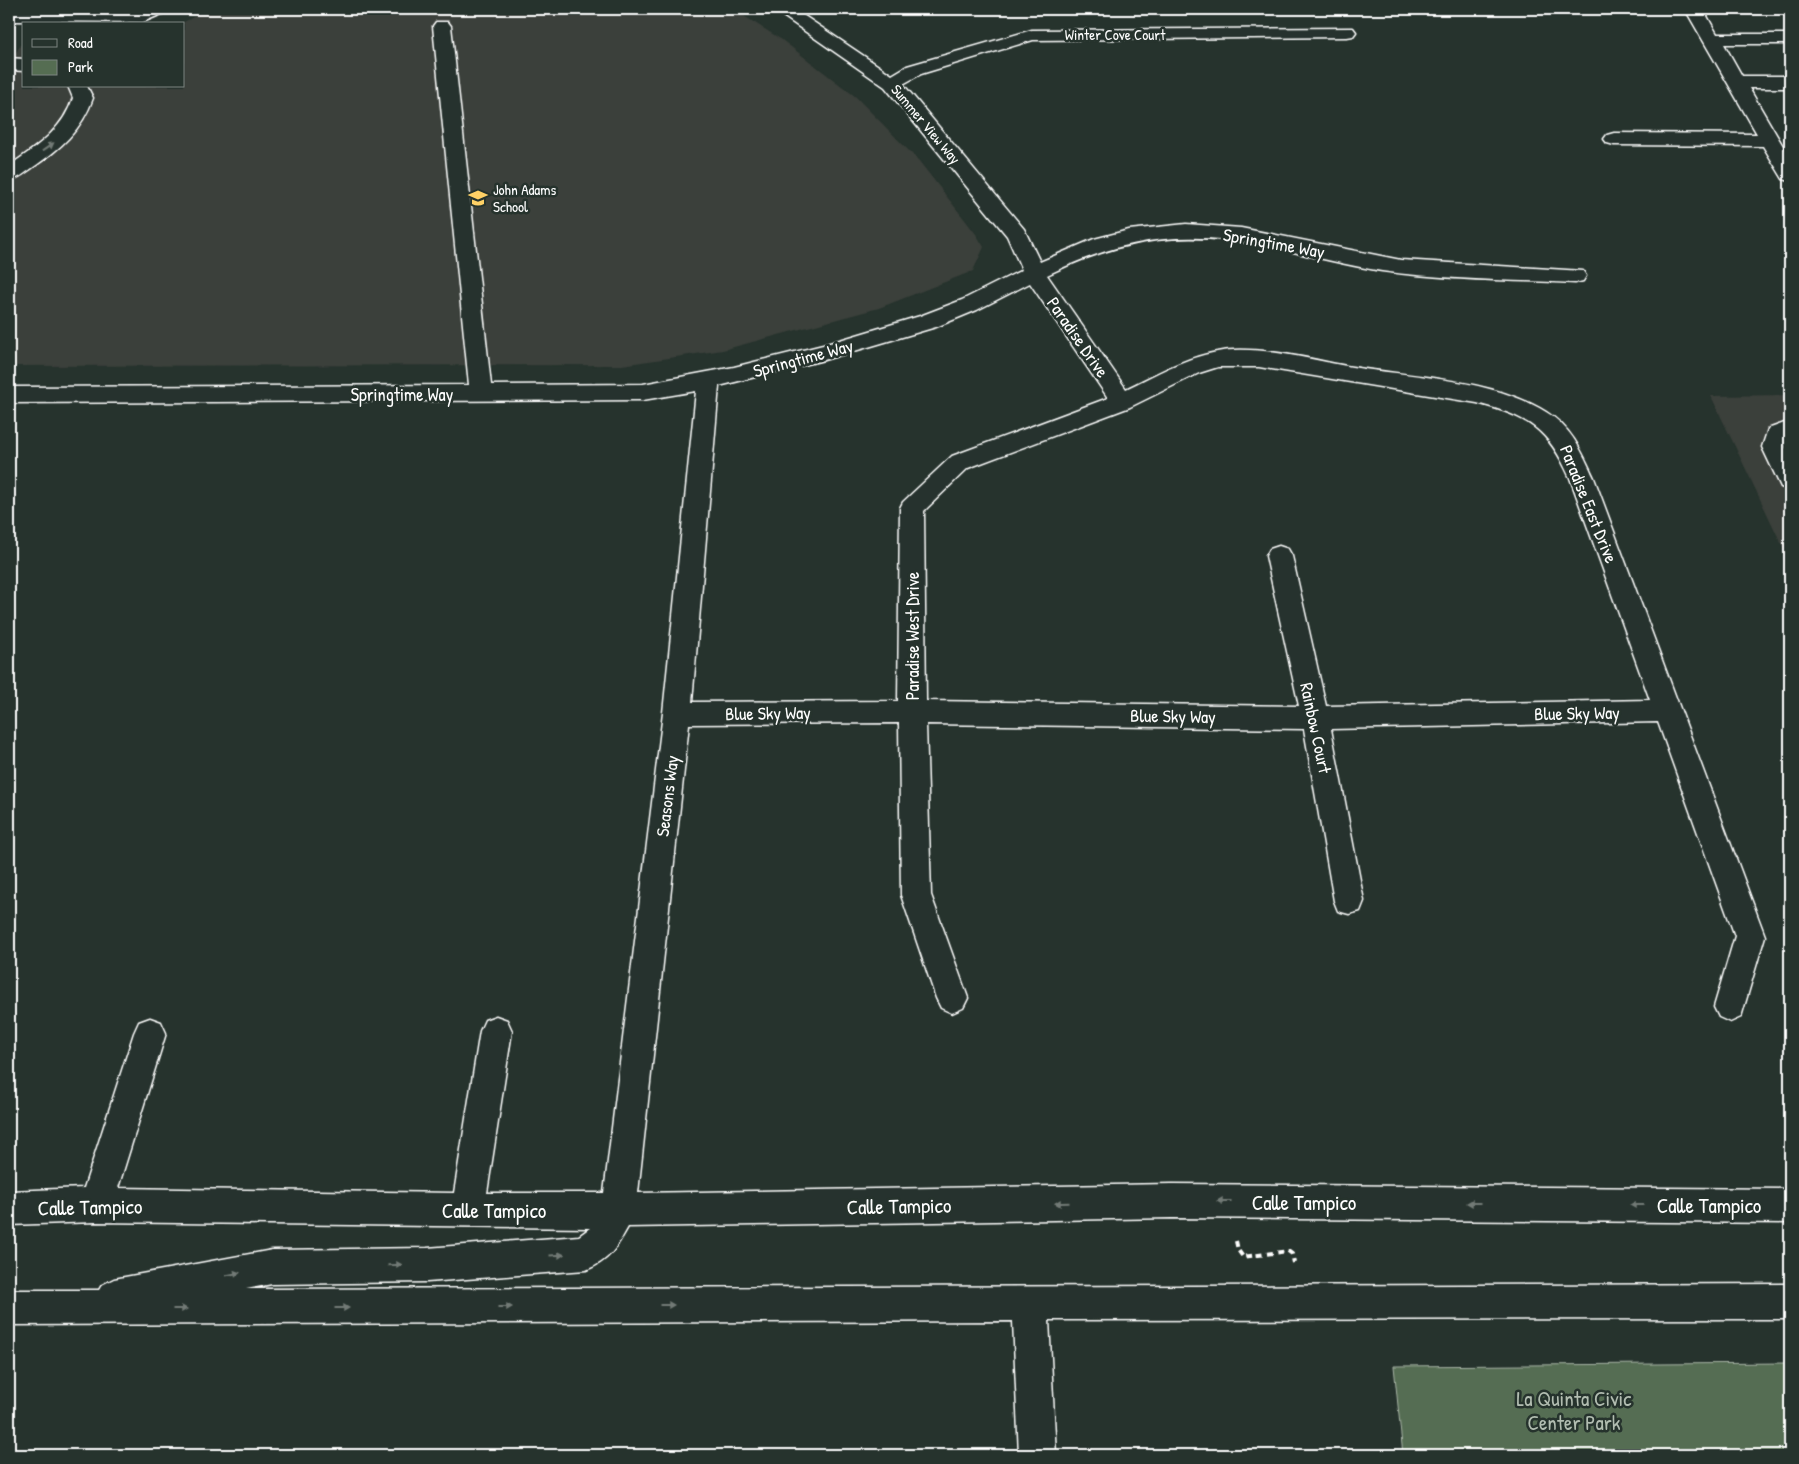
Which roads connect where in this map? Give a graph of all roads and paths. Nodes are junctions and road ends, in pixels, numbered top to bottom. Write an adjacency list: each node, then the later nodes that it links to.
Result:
1 (158, 9): 4 (street)
2 (782, 9): 13 (street, Summer View Way)
3 (1694, 9): 7 (street)
4 (9, 16)
5 (442, 26): 22 (street)
6 (1347, 32): 13 (street, Winter Cove Court)
7 (1712, 39): 8 (street); 11 (street)
8 (1790, 40)
9 (9, 64): 10 (street)
10 (22, 65)
11 (1737, 82): 12 (street); 16 (street)
12 (1790, 82)
13 (892, 83): 19 (street, Summer View Way)
14 (78, 88): 17 (street, one-way to 14)
15 (1614, 139): 16 (street)
16 (1770, 140): 18 (street)
17 (9, 175)
18 (1790, 175)
19 (1034, 273): 20 (street, Springtime Way); 21 (street, Springtime Way); 24 (street, Paradise Drive)
20 (1575, 276)
21 (708, 382): 22 (street, Springtime Way); 30 (street, Seasons Way)
22 (481, 394): 23 (street, Springtime Way)
23 (9, 395)
24 (1122, 401): 28 (street, Paradise East Drive); 29 (street, Paradise West Drive)
25 (1790, 429): 26 (street)
26 (1790, 481)
27 (1279, 556): 31 (street, Rainbow Court)
28 (1668, 711): 31 (street, Blue Sky Way); 34 (street, Paradise East Drive)
29 (912, 712): 30 (street, Blue Sky Way); 31 (street, Blue Sky Way); 33 (street, Paradise West Drive)
30 (677, 713): 41 (street, Seasons Way)
31 (1315, 718): 32 (street, Rainbow Court)
32 (1349, 901)
33 (952, 998)
34 (1730, 1007)
35 (496, 1031): 40 (street)
36 (150, 1033): 37 (street)
37 (96, 1205): 39 (street, Calle Tampico); 40 (street, Calle Tampico)
38 (1790, 1206): 41 (street, Calle Tampico, one-way to 41)
39 (9, 1208)
40 (468, 1210): 41 (street, Calle Tampico)
41 (619, 1210): 47 (street, one-way to 41)
42 (1236, 1241): 43 (path)
43 (1295, 1268)
44 (1790, 1302): 45 (street)
45 (1030, 1303): 47 (street, one-way to 45); 48 (street)
46 (9, 1308): 47 (street)
47 (48, 1310)
48 (1038, 1455)

